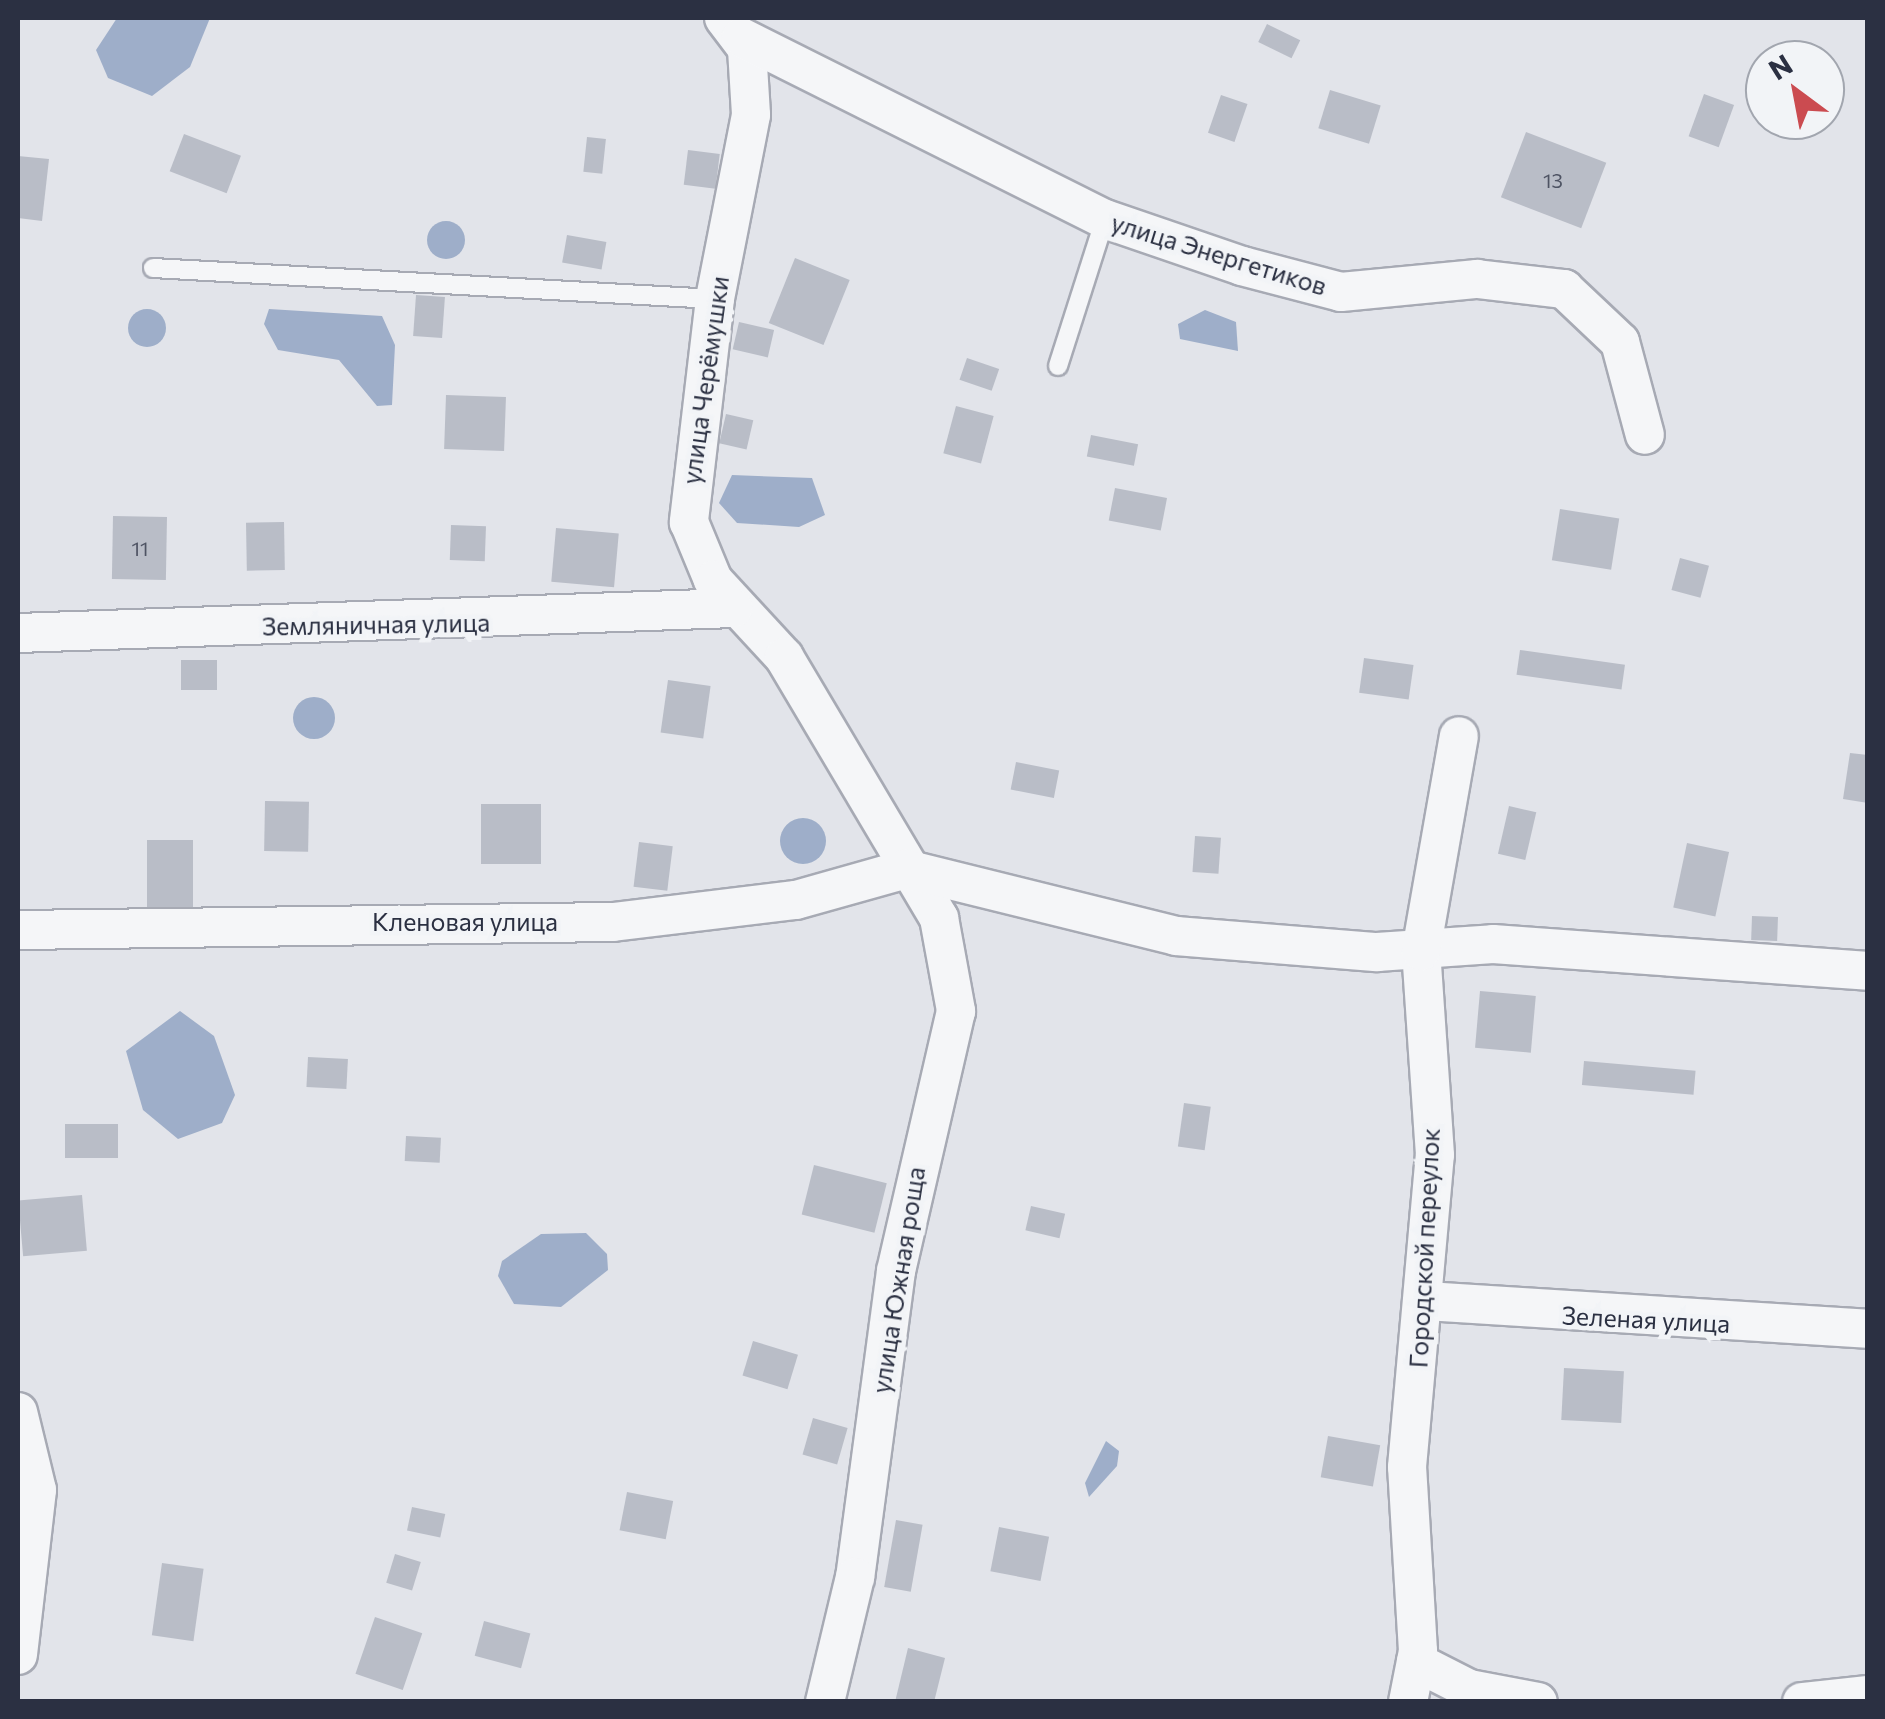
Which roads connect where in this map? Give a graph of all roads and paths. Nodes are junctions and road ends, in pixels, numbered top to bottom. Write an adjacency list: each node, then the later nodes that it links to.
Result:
1 (733, 28): 2 (street, улица Энергетиков); 4 (street, улица Черёмушки)
2 (1105, 219): 5 (lane); 6 (street, улица Энергетиков)
3 (153, 268): 4 (lane)
4 (715, 299): 7 (street, улица Черёмушки)
5 (1058, 366)
6 (1646, 435)
7 (734, 608): 8 (street, Земляничная улица); 10 (street, улица Черёмушки)
8 (18, 632)
9 (1459, 736): 12 (street, Городской переулок)
10 (906, 870): 11 (street, Кленовая улица); 12 (street); 20 (street, улица Южная роща)
11 (18, 930)
12 (1422, 952): 13 (street); 14 (street, Городской переулок)
13 (1868, 971)
14 (1425, 1301): 15 (street, Зеленая улица); 18 (street, Городской переулок)
15 (1868, 1329)
16 (18, 1412): 17 (street)
17 (18, 1655)
18 (1416, 1662): 21 (street, Городской переулок); 22 (street)
19 (1868, 1695): 23 (street)
20 (824, 1702)
21 (1408, 1702)
22 (1538, 1702)
23 (1802, 1702)

